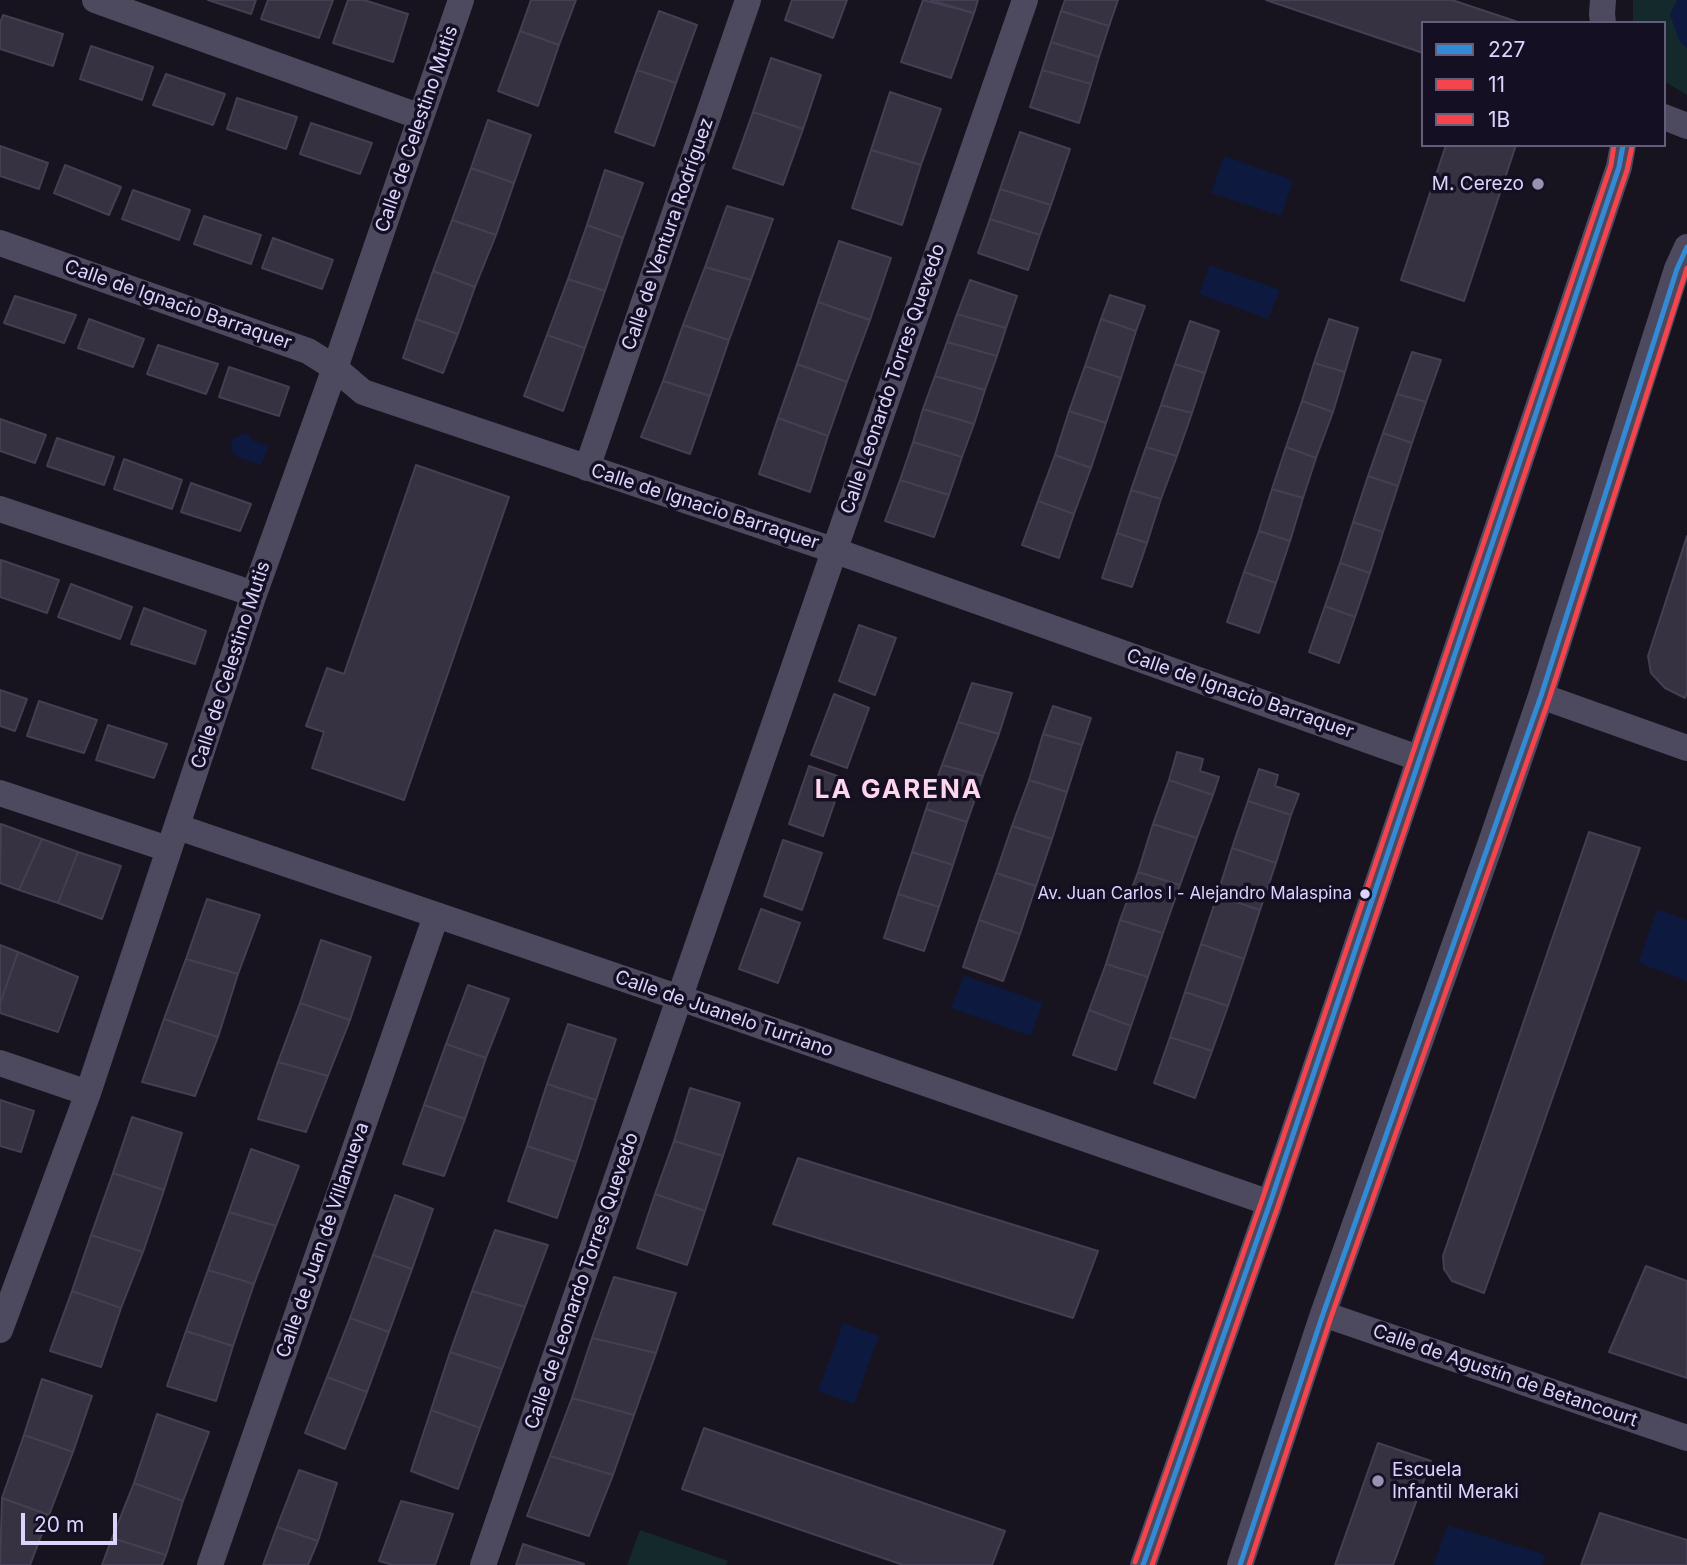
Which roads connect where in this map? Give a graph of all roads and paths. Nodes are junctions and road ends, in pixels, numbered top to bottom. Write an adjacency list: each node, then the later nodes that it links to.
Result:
1 (95, 0): 7 (street)
2 (461, 0): 7 (street, Calle de Celestino Mutis)
3 (748, 0): 14 (street, Calle de Ventura Rodríguez)
4 (1025, 0): 16 (street, Calle Leonardo Torres Quevedo)
5 (1603, 0): 6 (street)
6 (1603, 21)
7 (421, 117): 13 (street, Calle de Celestino Mutis)
8 (1666, 118): 9 (street)
9 (1687, 126)
10 (1622, 147): 20 (street)
11 (0, 243): 13 (street, Calle de Ignacio Barraquer)
12 (1687, 247): 18 (street)
13 (335, 368): 14 (street, Calle de Ignacio Barraquer); 17 (street, Calle de Celestino Mutis)
14 (587, 468): 16 (street, Calle de Ignacio Barraquer)
15 (0, 509): 17 (street)
16 (833, 550): 20 (street, Calle de Ignacio Barraquer); 24 (street, Calle Leonardo Torres Quevedo)
17 (254, 594): 22 (street, Calle de Celestino Mutis)
18 (1541, 696): 19 (street); 28 (street)
19 (1687, 748)
20 (1418, 758): 27 (street)
21 (0, 793): 22 (street, Calle de Juanelo Turriano)
22 (173, 838): 23 (street, Calle de Juanelo Turriano); 26 (street, Calle de Celestino Mutis)
23 (436, 916): 24 (street, Calle de Juanelo Turriano); 31 (street, Calle de Juan de Villanueva)
24 (680, 998): 27 (street, Calle de Juanelo Turriano); 32 (street, Calle de Leonardo Torres Quevedo)
25 (0, 1063): 26 (street)
26 (88, 1093): 29 (street, Calle de Celestino Mutis)
27 (1270, 1203): 33 (street)
28 (1323, 1314): 30 (street, Calle de Agustín de Betancourt); 34 (street)
29 (0, 1330)
30 (1687, 1438)
31 (211, 1565)
32 (483, 1565)
33 (1143, 1565)
34 (1240, 1565)

